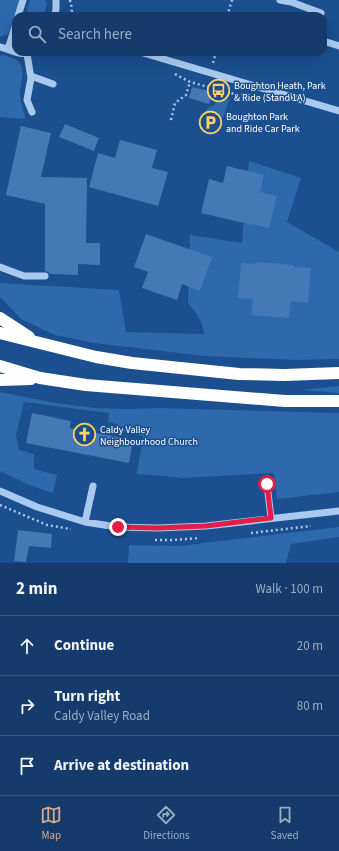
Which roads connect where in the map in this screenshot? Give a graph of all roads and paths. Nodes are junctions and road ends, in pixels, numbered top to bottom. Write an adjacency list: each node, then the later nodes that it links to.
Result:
1 (23, 0): 6 (street)
2 (56, 0): 7 (street)
3 (70, 0): 8 (path)
4 (232, 0): 9 (path)
5 (280, 0): 10 (street)
6 (19, 12)
7 (56, 12)
8 (72, 12)
9 (228, 12)
10 (318, 12)
11 (12, 36): 15 (street)
12 (327, 42): 13 (street)
13 (339, 46)
14 (0, 47): 15 (street)
15 (8, 49): 16 (street)
16 (12, 50)
17 (29, 56): 19 (street)
18 (153, 56): 22 (street)
19 (31, 76): 21 (street); 23 (street)
20 (190, 82): 24 (path)
21 (53, 84)
22 (339, 111)
23 (32, 112)
24 (171, 120)
25 (0, 267): 26 (street)
26 (45, 276)
27 (0, 318): 29 (highway)
28 (0, 333): 29 (highway)
29 (36, 343): 31 (highway)
30 (0, 366): 32 (highway)
31 (339, 374)
32 (40, 378): 33 (highway); 34 (highway)
33 (0, 380)
34 (339, 401)
35 (267, 484): 39 (street)
36 (93, 486): 40 (street)
37 (0, 490): 40 (street)
38 (339, 511): 39 (street)
39 (271, 518): 40 (street)
40 (84, 522)

